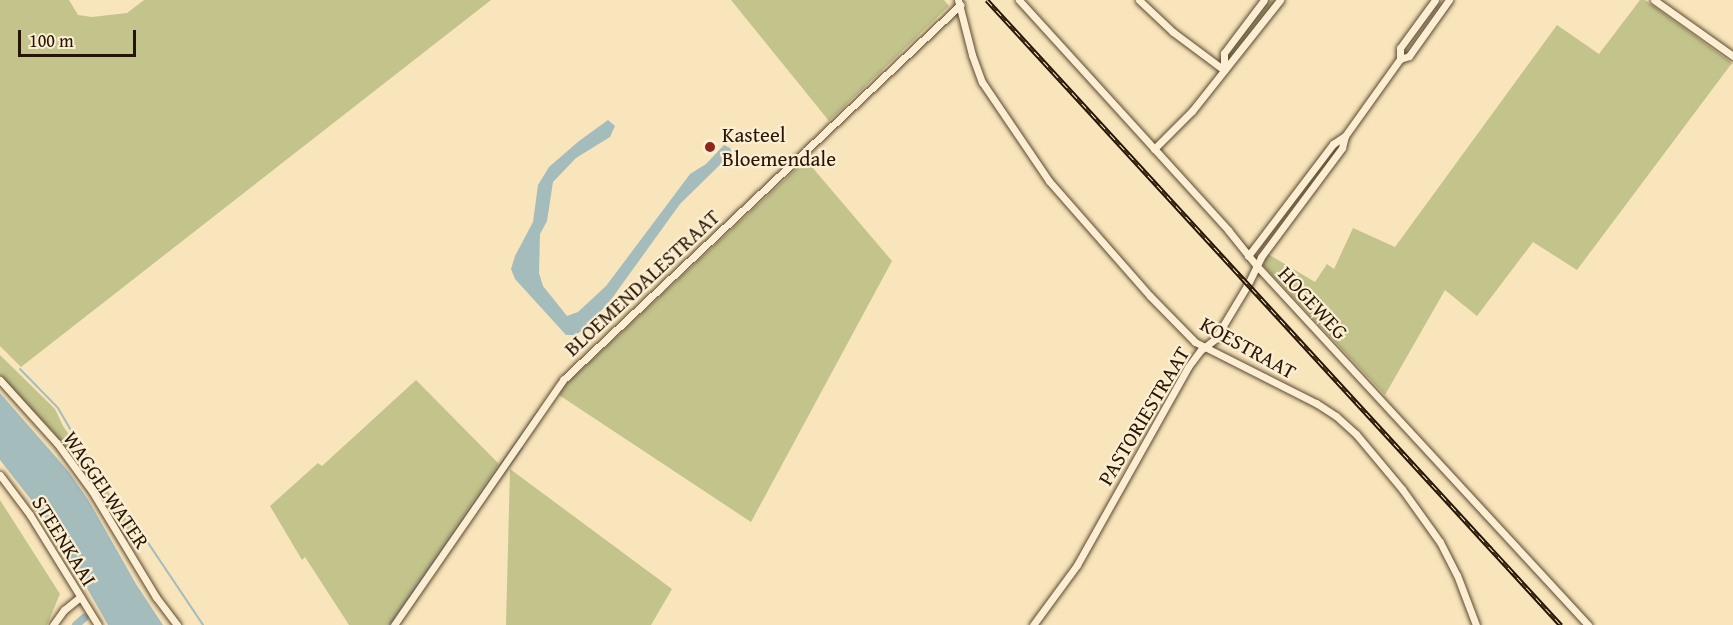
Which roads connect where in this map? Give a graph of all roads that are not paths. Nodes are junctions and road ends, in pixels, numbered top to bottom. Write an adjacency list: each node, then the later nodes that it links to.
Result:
1 (1019, 0): 13 (street, HOGEWEG)
2 (1139, 0): 11 (street)
3 (1264, 0): 11 (street)
4 (1280, 0): 11 (street)
5 (1435, 0): 10 (street, PASTORIESTRAAT)
6 (1449, 0): 10 (street, PASTORIESTRAAT)
7 (1654, 0): 9 (street)
8 (959, 3): 20 (street, KOESTRAAT); 27 (street, BLOEMENDALESTRAAT)
9 (1733, 56)
10 (1400, 59): 12 (street, PASTORIESTRAAT)
11 (1224, 70): 13 (street)
12 (1345, 136): 14 (street, PASTORIESTRAAT); 15 (street, PASTORIESTRAAT)
13 (1154, 149): 18 (street, HOGEWEG)
14 (1302, 187): 15 (street); 16 (street, PASTORIESTRAAT)
15 (1311, 192): 17 (street, PASTORIESTRAAT)
16 (1276, 221): 17 (street); 18 (street, PASTORIESTRAAT)
17 (1285, 226): 19 (street, PASTORIESTRAAT)
18 (1248, 256): 19 (street, HOGEWEG)
19 (1256, 265): 20 (street, PASTORIESTRAAT); 30 (street, HOGEWEG)
20 (1206, 346): 28 (street, PASTORIESTRAAT); 29 (street, KOESTRAAT)
21 (0, 380): 26 (street, WAGGELWATER)
22 (0, 475): 23 (street, STEENKAAI)
23 (80, 597): 24 (street); 25 (street, STEENKAAI)
24 (53, 625)
25 (98, 625)
26 (177, 625)
27 (394, 625)
28 (1033, 625)
29 (1476, 625)
30 (1588, 625)

